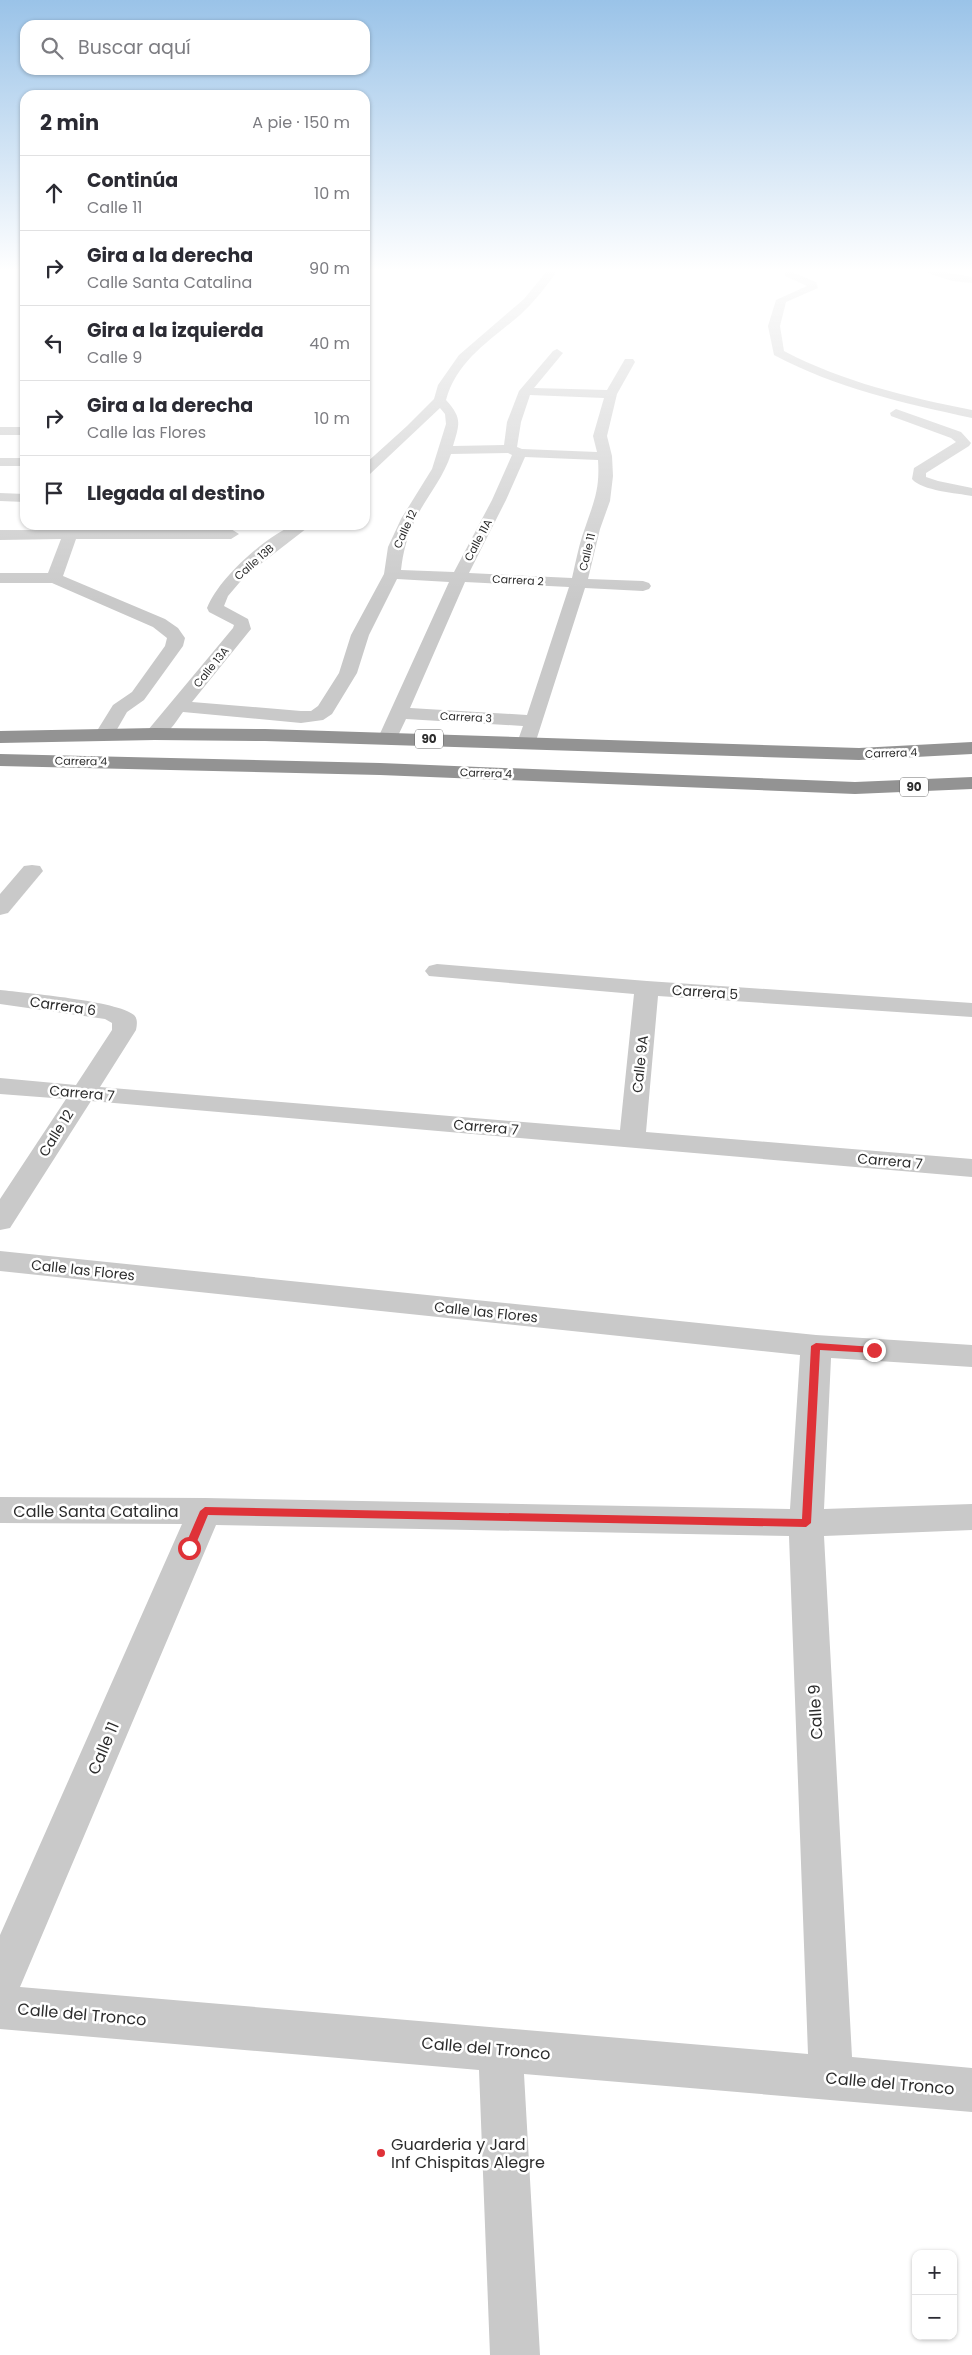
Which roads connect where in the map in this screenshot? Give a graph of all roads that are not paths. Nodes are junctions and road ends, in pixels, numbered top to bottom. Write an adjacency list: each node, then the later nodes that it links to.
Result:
1 (447, 381): 7 (street)
2 (533, 381): 5 (street, Calle 11A)
3 (619, 381): 6 (street, Calle 11)
4 (839, 381): 9 (street)
5 (525, 390): 6 (street); 13 (street, Calle 11A)
6 (611, 394): 14 (street, Calle 11)
7 (440, 400): 12 (street, Calle 12); 17 (street)
8 (878, 406): 18 (street)
9 (972, 414)
10 (0, 430): 11 (street)
11 (20, 430)
12 (446, 450): 13 (street); 25 (street, Calle 12)
13 (515, 451): 14 (street); 26 (street, Calle 11A)
14 (605, 456): 29 (street, Calle 11)
15 (0, 462): 16 (street)
16 (20, 462)
17 (370, 466)
18 (972, 492)
19 (0, 498): 20 (street)
20 (20, 498)
21 (73, 530): 23 (street); 24 (street); 28 (street)
22 (296, 530): 31 (street, Calle 13B)
23 (230, 534)
24 (0, 535)
25 (392, 574): 26 (street, Carrera 2); 32 (street, Calle 12)
26 (459, 577): 29 (street, Carrera 2); 33 (street, Calle 11A)
27 (0, 578): 28 (street)
28 (54, 578): 35 (street)
29 (579, 583): 30 (street, Carrera 2); 34 (street, Calle 11)
30 (643, 586)
31 (215, 608): 32 (street, Calle 13A)
32 (179, 706): 36 (street, Calle 13A)
33 (398, 714): 34 (street, Carrera 3); 38 (street, Calle 11A)
34 (533, 721): 39 (street, Calle 11)
35 (113, 734): 36 (highway, Carrera 4 / 90); 37 (highway, Carrera 4 / 90)
36 (155, 734): 38 (highway, Carrera 4 / 90)
37 (0, 737)
38 (388, 738): 39 (highway, Carrera 4 / 90)
39 (527, 743): 41 (highway, Carrera 4 / 90)
40 (972, 748): 41 (highway, Carrera 4 / 90)
41 (719, 750): 43 (highway)
42 (0, 760): 43 (highway, Carrera 4 / 90)
43 (720, 783): 44 (highway, Carrera 4 / 90)
44 (972, 783)
45 (32, 871): 46 (street)
46 (0, 908)
47 (437, 971): 48 (street, Carrera 5)
48 (648, 988): 50 (street, Carrera 5); 54 (street, Calle 9A)
49 (0, 997): 51 (street, Carrera 6)
50 (972, 1010)
51 (125, 1020): 53 (street, Calle 12)
52 (0, 1086): 53 (street, Carrera 7)
53 (82, 1092): 54 (street, Carrera 7); 56 (street, Calle 12)
54 (632, 1140): 55 (street, Carrera 7)
55 (972, 1168)
56 (0, 1221)
57 (0, 1261): 58 (street, Calle las Flores)
58 (816, 1346): 59 (street, Calle las Flores); 63 (street, Calle 9)
59 (972, 1356)
60 (0, 1510): 61 (street, Calle Santa Catalina)
61 (205, 1511): 63 (street, Calle Santa Catalina); 64 (street, Calle 11)
62 (972, 1517): 63 (street, Calle Santa Catalina)
63 (806, 1523): 67 (street, Calle 9)
64 (0, 1984)
65 (0, 2006): 66 (street, Calle del Tronco)
66 (500, 2049): 67 (street, Calle del Tronco); 69 (street)
67 (831, 2078): 68 (street, Calle del Tronco)
68 (972, 2090)
69 (515, 2355)

